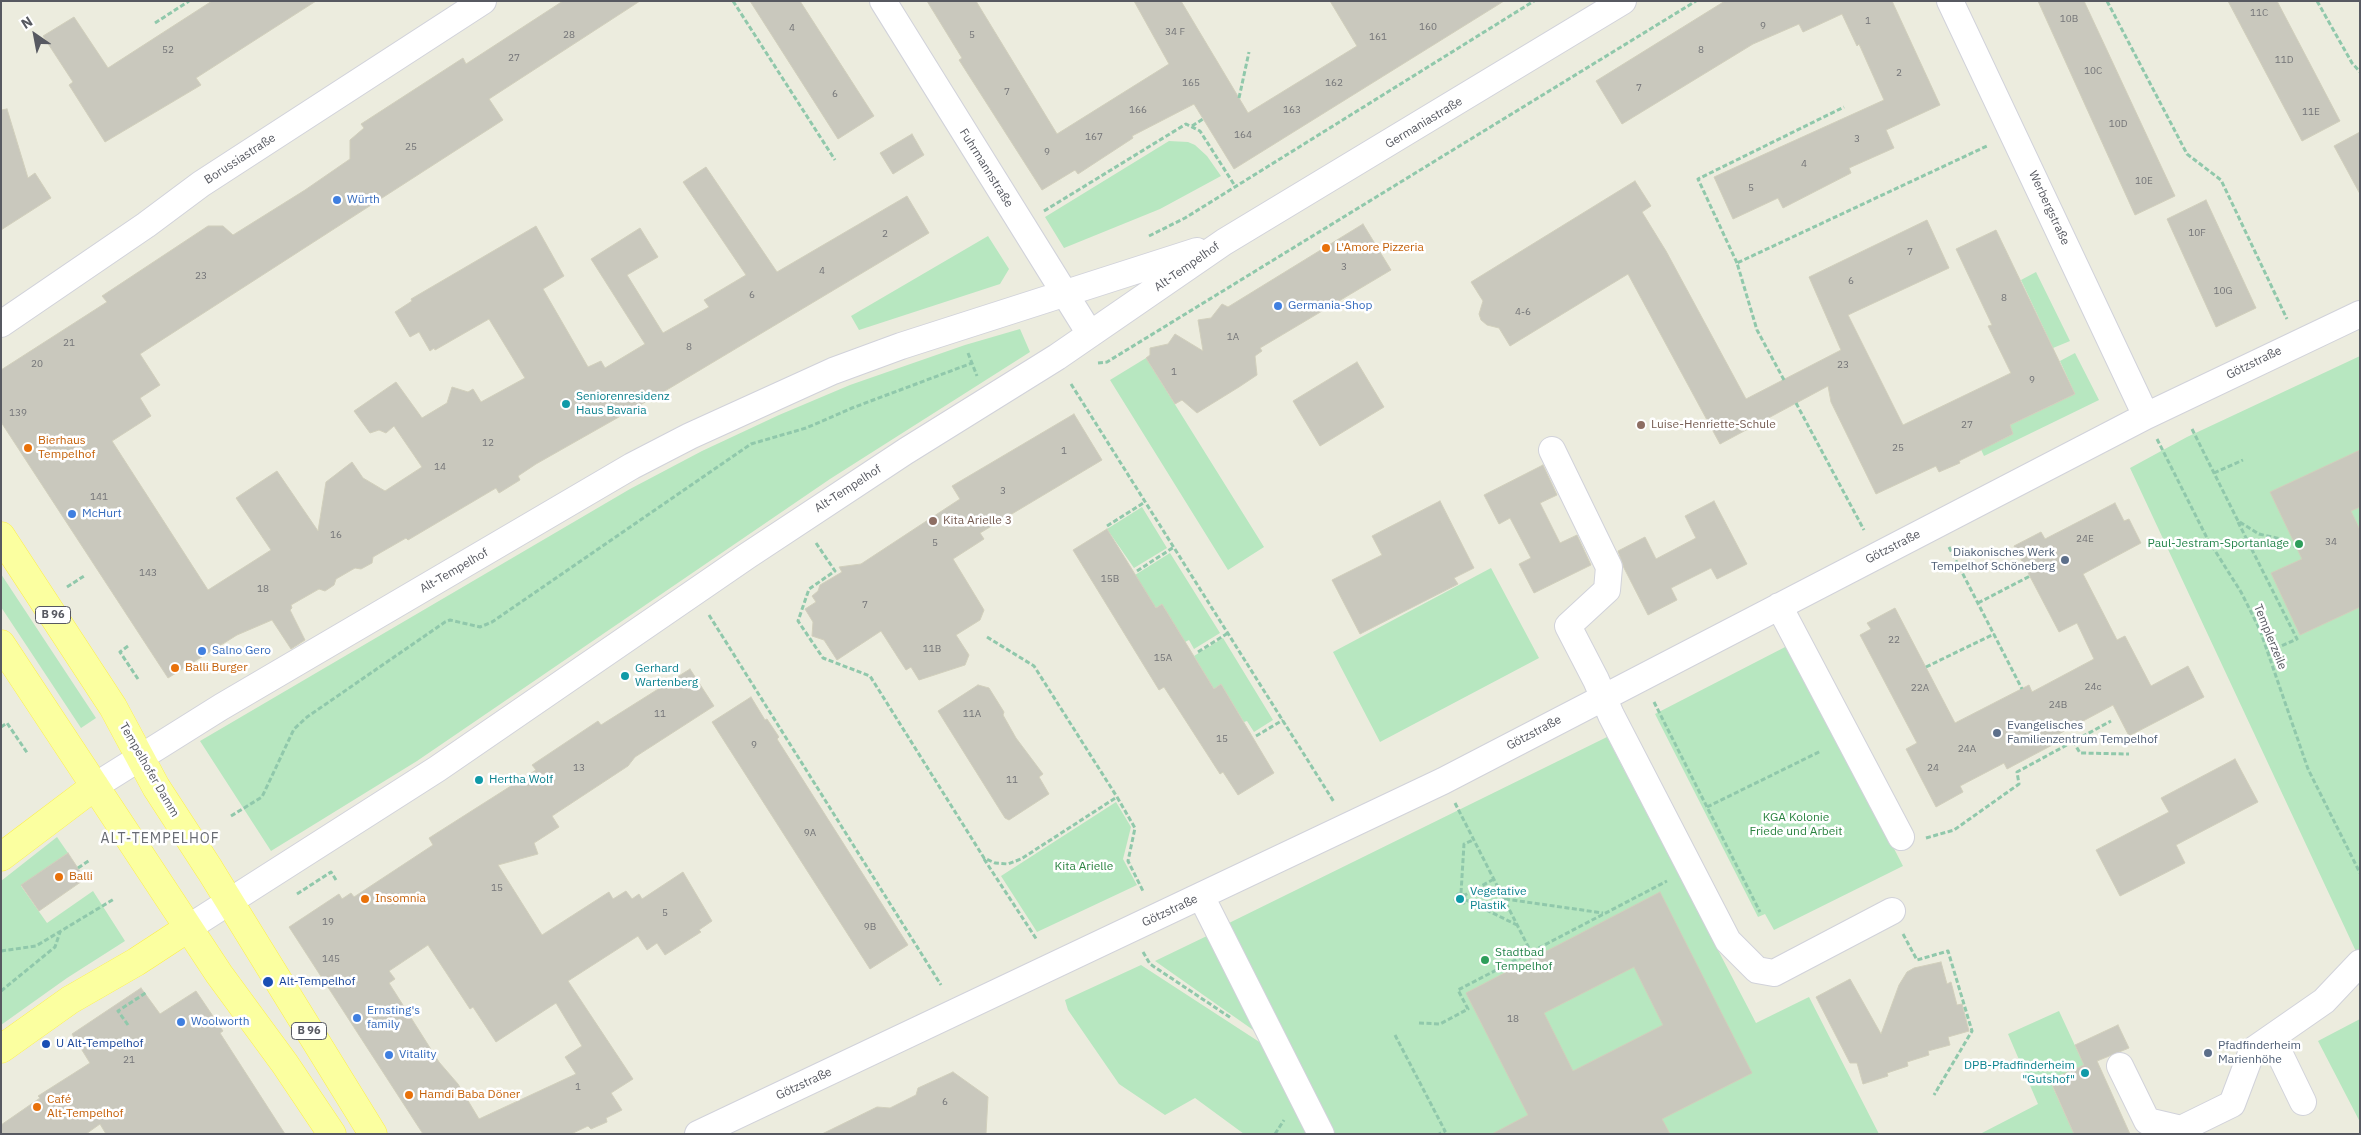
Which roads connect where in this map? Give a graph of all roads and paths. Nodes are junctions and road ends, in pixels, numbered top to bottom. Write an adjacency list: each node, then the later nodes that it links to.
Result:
1 (188, 1): 11 (path)
2 (483, 1): 27 (street, Borussiastraße)
3 (733, 1): 19 (path)
4 (883, 1): 25 (street, Fuhrmannstraße)
5 (1534, 1): 20 (path)
6 (1623, 1): 23 (street, Germaniastraße)
7 (1696, 1): 32 (path)
8 (1950, 1): 37 (street, Werbergstraße)
9 (2108, 1): 29 (path)
10 (2317, 1): 13 (path)
11 (155, 23)
12 (1249, 52): 14 (path)
13 (2360, 72)
14 (1239, 98)
15 (1844, 108): 24 (path)
16 (1203, 119): 17 (path)
17 (1192, 126): 20 (path); 21 (path)
18 (1987, 146): 24 (path)
19 (835, 160)
20 (1235, 186): 22 (path)
21 (1037, 216)
22 (1140, 240)
23 (1224, 242): 25 (street, Alt-Tempelhof); 28 (street, Alt-Tempelhof)
24 (1737, 263): 33 (path)
25 (1064, 294): 28 (street, Fuhrmannstraße); 78 (street, Alt-Tempelhof)
26 (2360, 314): 29 (street, Götzstraße)
27 (1, 324)
28 (1090, 334): 102 (street, Alt-Tempelhof)
29 (2298, 342): 37 (street, Götzstraße)
30 (965, 346): 31 (path)
31 (972, 363): 34 (path); 84 (path)
32 (1090, 364)
33 (1784, 380)
34 (980, 383)
35 (1071, 384): 42 (path)
36 (1796, 403): 46 (path)
37 (2146, 416): 44 (street, Götzstraße); 64 (path, Templerzeile)
38 (2192, 429): 41 (path)
39 (1552, 450): 69 (street)
40 (2243, 460): 41 (path)
41 (2214, 473): 43 (path)
42 (1146, 502): 45 (path); 50 (path)
43 (2238, 521): 49 (path); 64 (path)
44 (1937, 524): 55 (path); 56 (street, Götzstraße)
45 (1107, 526)
46 (1864, 530)
47 (1, 536): 78 (main road, Tempelhofer Damm / B 96)
48 (816, 542): 88 (path)
49 (2303, 546)
50 (1174, 547): 51 (path); 58 (path)
51 (1137, 571)
52 (84, 576): 54 (path)
53 (2030, 576): 55 (path)
54 (64, 590)
55 (1978, 603): 59 (path)
56 (1779, 606): 66 (street, Götzstraße); 85 (street)
57 (709, 616): 115 (path)
58 (1228, 633): 63 (path); 70 (path)
59 (1994, 634): 65 (path); 68 (path)
60 (987, 637): 81 (path)
61 (1, 644): 80 (main road)
62 (128, 646): 67 (path)
63 (1198, 652)
64 (2268, 652): 92 (path, Templerzeile)
65 (1926, 668)
66 (1641, 676): 69 (street, Götzstraße); 83 (path)
67 (138, 679)
68 (2022, 689)
69 (1602, 697): 79 (street, Götzstraße); 91 (street)
70 (1283, 720): 73 (path); 82 (path)
71 (2110, 721): 74 (path)
72 (1, 727): 76 (path)
73 (1256, 736)
74 (2073, 741): 77 (path); 85 (path)
75 (1821, 751): 83 (path)
76 (28, 754)
77 (2130, 754)
78 (140, 757): 80 (street, Alt-Tempelhof); 102 (main road, Tempelhofer Damm / B 96)
79 (1443, 781): 86 (path); 98 (street, Götzstraße)
80 (95, 786): 87 (main road, Alt-Tempelhof); 107 (main road)
81 (1117, 797): 88 (path); 95 (path)
82 (1334, 802)
83 (1707, 807): 104 (path)
84 (231, 816)
85 (1901, 836)
86 (1474, 840): 93 (path); 97 (path)
87 (1, 857)
88 (984, 858): 110 (path)
89 (90, 860): 90 (path)
90 (78, 868)
91 (1690, 870): 103 (street); 105 (path)
92 (2360, 872)
93 (1494, 879): 97 (path); 100 (path)
94 (336, 880): 96 (path)
95 (1144, 891)
96 (297, 894)
97 (1463, 894): 101 (path); 101 (path)
98 (1201, 896): 108 (street, Götzstraße); 130 (street)
99 (114, 899): 109 (path)
100 (1504, 899): 105 (path); 106 (path)
101 (1466, 900): 106 (path)
102 (229, 901): 107 (street, Alt-Tempelhof); 128 (main road, Tempelhofer Damm / B 96)
103 (1892, 911): 125 (path)
104 (1760, 912)
105 (1604, 914): 112 (path)
106 (1518, 925): 112 (path)
107 (188, 928): 123 (main road, Alt-Tempelhof); 127 (main road)
108 (1131, 929): 118 (path); 129 (street, Götzstraße)
109 (60, 931): 111 (path); 116 (path)
110 (1036, 940)
111 (1, 951)
112 (1530, 952): 113 (path); 119 (path)
113 (1534, 958)
114 (2360, 962): 122 (street)
115 (941, 986)
116 (1, 992)
117 (147, 992): 120 (path)
118 (1236, 1022)
119 (1420, 1023)
120 (128, 1025)
121 (1395, 1035): 131 (path)
122 (2272, 1038): 124 (street); 126 (street)
123 (1, 1049)
124 (2120, 1066)
125 (1934, 1095)
126 (2303, 1102)
127 (332, 1134)
128 (373, 1134)
129 (698, 1134)
130 (1321, 1134)
131 (1439, 1134)

